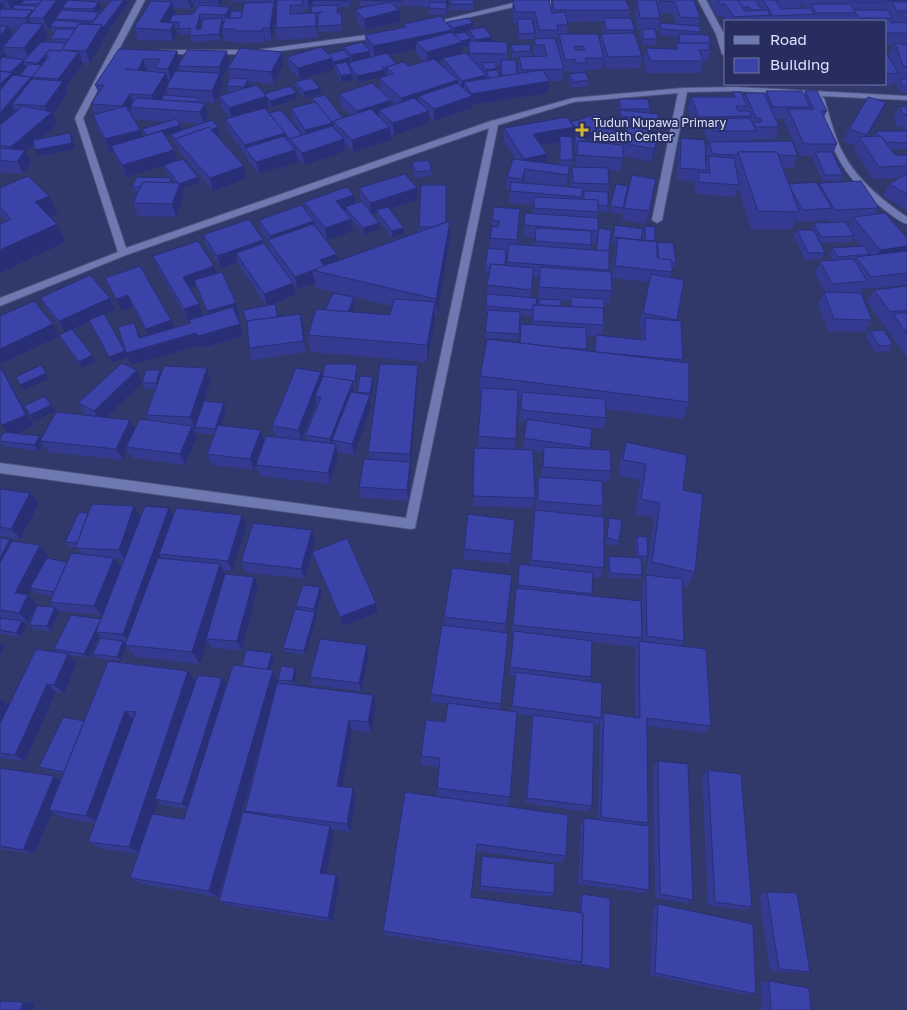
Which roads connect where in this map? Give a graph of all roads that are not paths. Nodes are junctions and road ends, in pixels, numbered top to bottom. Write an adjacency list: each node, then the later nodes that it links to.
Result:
1 (141, 0): 9 (street)
2 (498, 0): 5 (street)
3 (702, 0): 8 (street)
4 (577, 2): 5 (street)
5 (513, 5): 6 (street)
6 (420, 26)
7 (392, 33): 11 (street)
8 (723, 34)
9 (115, 52): 10 (street); 19 (street)
10 (124, 52)
11 (153, 52)
12 (735, 86): 13 (street); 14 (street)
13 (683, 90): 16 (street); 17 (street)
14 (818, 91): 15 (street); 18 (street)
15 (907, 98)
16 (494, 123): 19 (street); 21 (street)
17 (657, 220)
18 (907, 222)
19 (124, 253): 20 (street)
20 (0, 302)
21 (0, 468)

